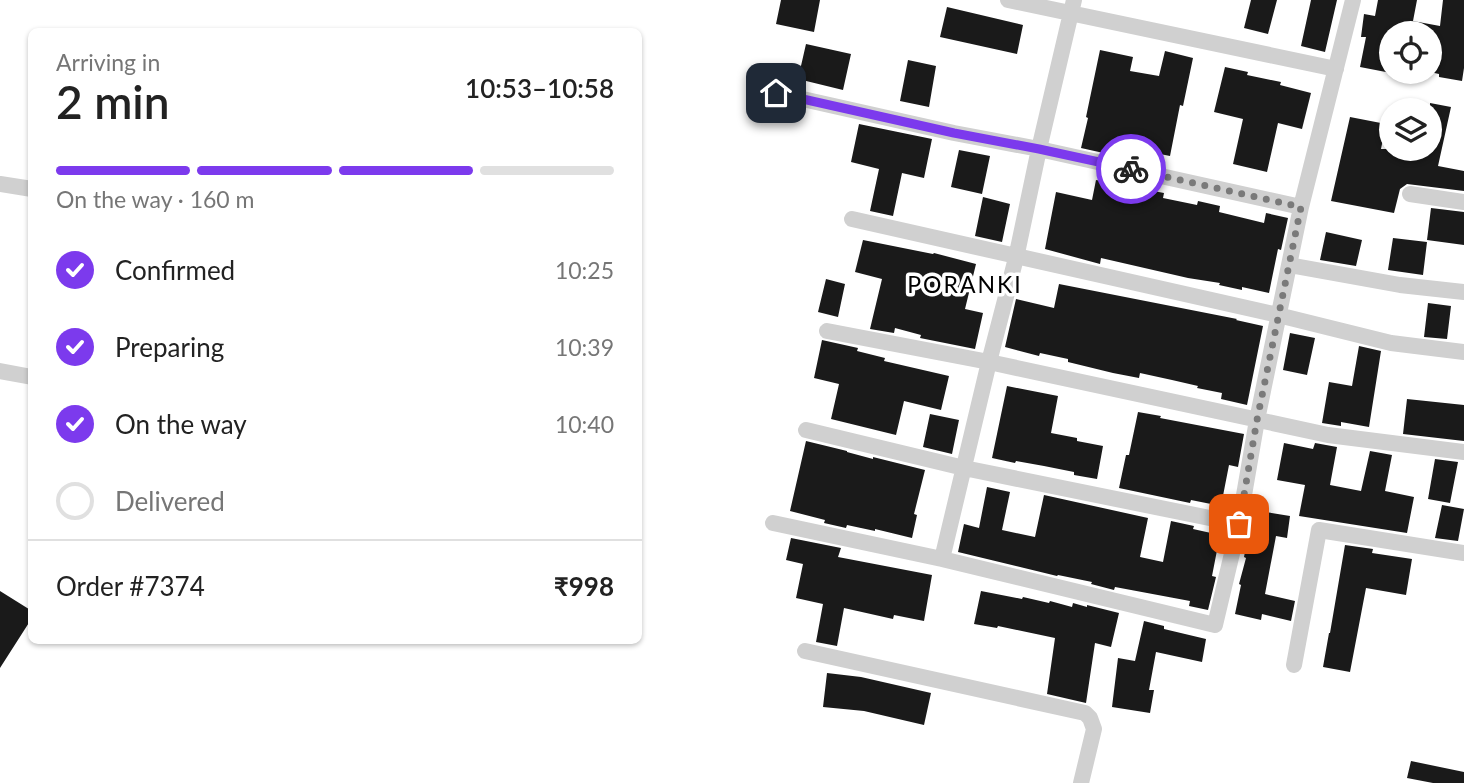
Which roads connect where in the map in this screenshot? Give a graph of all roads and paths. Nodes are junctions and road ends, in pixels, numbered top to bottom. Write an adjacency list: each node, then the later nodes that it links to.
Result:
1 (1008, 0): 3 (street)
2 (1353, 0): 4 (street)
3 (1072, 6): 4 (street); 6 (street)
4 (1336, 69): 11 (street)
5 (776, 93): 6 (street)
6 (1039, 149): 11 (street); 13 (street)
7 (0, 184): 8 (street)
8 (28, 188)
9 (1410, 194): 10 (street)
10 (1464, 202)
11 (1301, 207): 14 (street)
12 (852, 219): 13 (street)
13 (1016, 258): 16 (street); 19 (street)
14 (1289, 265): 15 (street); 16 (street)
15 (1464, 292)
16 (1278, 316): 18 (street); 22 (street)
17 (827, 331): 19 (street)
18 (1464, 352)
19 (989, 362): 22 (street); 25 (street)
20 (0, 371): 21 (street)
21 (28, 376)
22 (1257, 420): 24 (street); 27 (street)
23 (806, 430): 25 (street)
24 (1464, 452)
25 (964, 467): 27 (street); 29 (street)
26 (773, 523): 29 (street)
27 (1239, 524): 29 (street)
28 (1464, 552): 31 (street)
29 (942, 559)
30 (805, 651): 32 (street)
31 (1294, 665)
32 (1081, 783)

